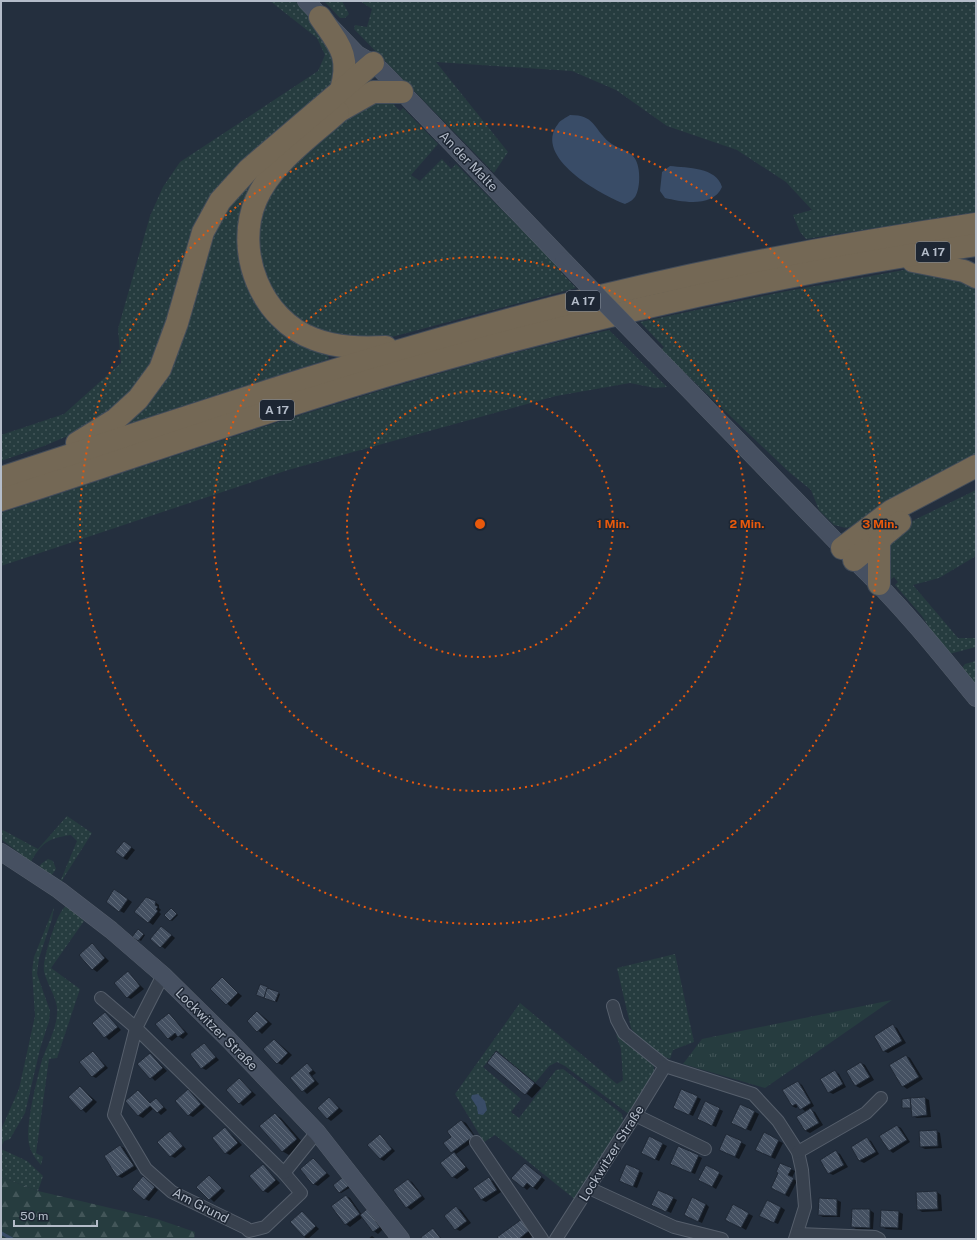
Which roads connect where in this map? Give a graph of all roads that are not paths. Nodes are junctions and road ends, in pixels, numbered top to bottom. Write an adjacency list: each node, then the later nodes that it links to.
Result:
1 (306, 1): 2 (main road, An der Malte)
2 (320, 9): 3 (main road, An der Malte); 5 (highway)
3 (377, 66): 4 (main road, An der Malte); 5 (highway)
4 (402, 92): 5 (highway); 17 (main road, An der Malte, bridge)
5 (341, 100): 10 (highway); 11 (highway)
6 (976, 224): 10 (highway, A 17)
7 (976, 245): 8 (highway, A 17)
8 (890, 259): 9 (highway); 15 (highway, A 17)
9 (976, 277)
10 (417, 346): 11 (highway, A 17)
11 (44, 464): 13 (highway, A 17)
12 (976, 466): 17 (highway)
13 (1, 478)
14 (976, 484): 16 (highway)
15 (1, 500)
16 (882, 535): 17 (highway); 18 (highway)
17 (848, 554): 18 (main road, An der Malte)
18 (878, 584): 19 (main road, An der Malte)
19 (976, 698)
20 (1, 852): 21 (main road, Lockwitzer Straße)
21 (163, 975): 24 (street, Am Grund); 28 (main road, Lockwitzer Straße)
22 (101, 998): 24 (street, Am Grund)
23 (613, 1006): 25 (street)
24 (136, 1028): 32 (street, Am Grund); 32 (street, Am Grund)
25 (665, 1066): 27 (street, Lockwitzer Straße); 31 (street)
26 (880, 1098): 31 (street)
27 (635, 1115): 30 (street); 33 (street, Lockwitzer Straße)
28 (317, 1132): 32 (street); 35 (main road, Lockwitzer Straße)
29 (476, 1142): 36 (street)
30 (705, 1149)
31 (798, 1152): 34 (street)
32 (284, 1173)
33 (589, 1188): 37 (street, Lockwitzer Straße); 38 (street)
34 (796, 1236): 39 (street)
35 (401, 1239)
36 (542, 1239)
37 (556, 1239)
38 (722, 1239)
39 (879, 1239)

